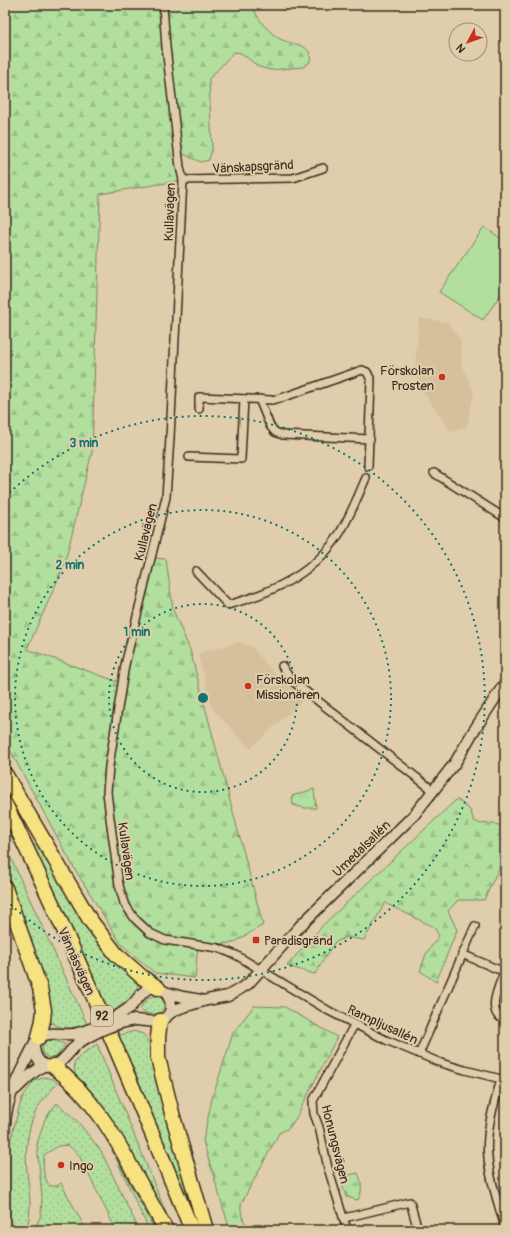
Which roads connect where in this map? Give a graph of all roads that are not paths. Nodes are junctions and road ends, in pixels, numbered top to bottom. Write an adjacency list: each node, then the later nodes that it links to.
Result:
1 (163, 5): 3 (street, Kullavägen)
2 (324, 168): 3 (street, Vänskapsgränd)
3 (183, 180): 23 (street, Kullavägen)
4 (244, 399): 5 (street); 6 (street); 8 (street)
5 (259, 399): 7 (street); 7 (street)
6 (199, 409)
7 (370, 439): 9 (street)
8 (189, 457)
9 (368, 466)
10 (434, 473): 12 (street)
11 (366, 478): 13 (street)
12 (505, 518)
13 (196, 571)
14 (282, 666): 17 (street)
15 (505, 683): 17 (street, Umedalsallén)
16 (5, 774): 25 (highway)
17 (434, 791): 23 (street, Umedalsallén)
18 (5, 804): 41 (highway, Vännäsvägen / 92)
19 (5, 825): 40 (highway, Vännäsvägen / 92)
20 (5, 888): 31 (highway)
21 (475, 926): 22 (street)
22 (462, 954): 24 (street); 32 (street)
23 (260, 970): 26 (street, Umedalsallén); 29 (street, Rampljusallén)
24 (505, 970): 28 (street)
25 (162, 990): 26 (street, Umedalsallén); 27 (street); 30 (street, bridge)
26 (207, 1000): 27 (street, Umedalsallén)
27 (165, 1017): 30 (street, bridge); 42 (highway)
28 (505, 1020)
29 (354, 1025): 32 (street, Rampljusallén); 37 (street, Honungsvägen)
30 (76, 1039): 31 (street); 33 (street)
31 (37, 1040): 33 (street); 35 (street)
32 (420, 1054): 34 (street, Rampljusallén)
33 (49, 1066): 35 (street); 39 (highway)
34 (503, 1080): 38 (street)
35 (13, 1092): 36 (street)
36 (5, 1123)
37 (344, 1218): 43 (street, Honungsvägen); 44 (street)
38 (505, 1228)
39 (166, 1230)
40 (182, 1230)
41 (192, 1230)
42 (206, 1230)
43 (347, 1230)
44 (418, 1230)

